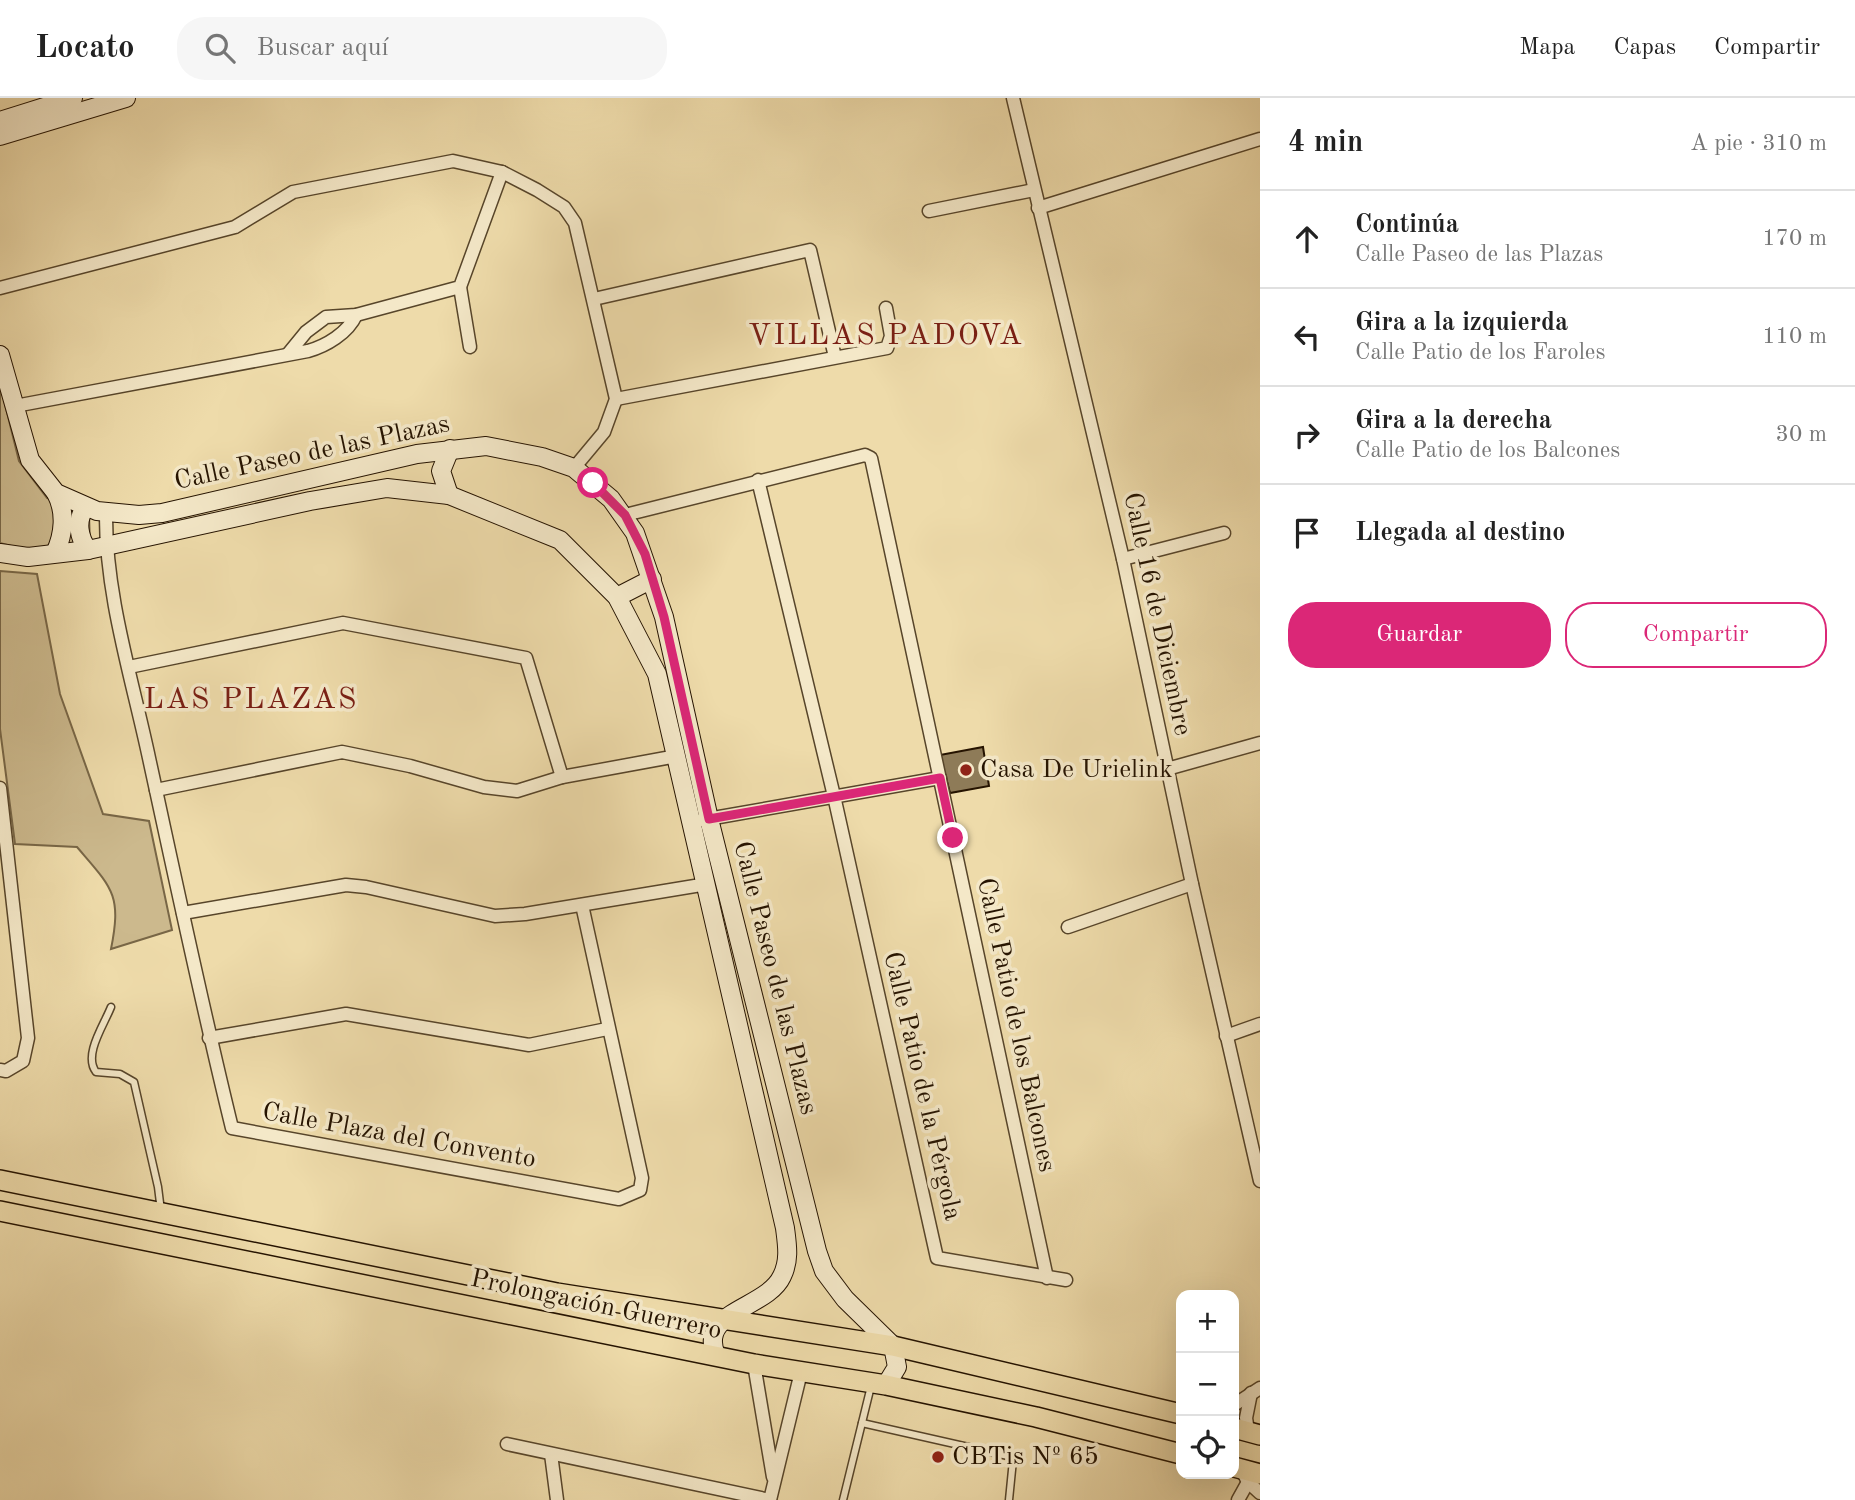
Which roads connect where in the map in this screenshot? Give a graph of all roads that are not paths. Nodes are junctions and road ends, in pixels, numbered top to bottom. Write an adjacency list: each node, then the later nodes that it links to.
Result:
1 (73, 98): 4 (street)
2 (126, 98): 5 (street)
3 (1013, 98): 8 (street, Calle 16 de Diciembre)
4 (0, 121)
5 (0, 136)
6 (1260, 139): 9 (street)
7 (502, 172): 11 (street); 12 (street); 13 (street)
8 (1034, 190): 9 (street, Calle 16 de Diciembre); 10 (street)
9 (1038, 208): 34 (street, Calle 16 de Diciembre)
10 (929, 211)
11 (460, 287): 15 (street); 16 (street)
12 (0, 288)
13 (594, 299): 19 (street); 20 (street)
14 (886, 308): 19 (street)
15 (356, 315): 17 (street); 17 (street)
16 (470, 347)
17 (288, 354): 21 (street)
18 (0, 355): 21 (street, Calle Paseo de las Plazas)
19 (835, 357): 20 (street)
20 (616, 400): 23 (street)
21 (16, 405): 25 (street, Calle Paseo de las Plazas)
22 (450, 449): 23 (street, Calle Paseo de las Plazas); 26 (street); 28 (street, Calle Paseo de las Plazas)
23 (574, 468): 29 (street, Calle Paseo de las Plazas)
24 (758, 480): 29 (street); 42 (street, Calle Patio de los Balcones); 45 (street)
25 (56, 493): 27 (street, Calle Paseo de las Plazas); 32 (street)
26 (449, 495): 31 (street, Calle Paseo de las Plazas); 36 (street, Calle Paseo de las Plazas)
27 (86, 507): 28 (street, Calle Paseo de las Plazas); 31 (street)
28 (106, 512): 31 (street, Calle Plaza del Convento)
29 (625, 515): 35 (street, Calle Paseo de las Plazas)
30 (1224, 533): 34 (street)
31 (97, 549): 32 (street, Calle Paseo de las Plazas); 37 (street, Calle Plaza del Convento)
32 (55, 553): 33 (street, Calle Paseo de las Plazas)
33 (0, 554)
34 (1123, 559): 40 (street, Calle 16 de Diciembre)
35 (652, 579): 36 (street); 46 (street, Calle Paseo de las Plazas)
36 (617, 597): 39 (street, Calle Paseo de las Plazas)
37 (129, 667): 41 (street); 44 (street, Calle Plaza del Convento)
38 (1260, 743): 40 (street)
39 (677, 756): 41 (street); 46 (street, Calle Paseo de las Plazas)
40 (1167, 769): 48 (street, Calle 16 de Diciembre)
41 (562, 777): 44 (street)
42 (940, 778): 45 (street); 62 (street, Calle Patio de los Balcones)
43 (0, 788): 57 (street)
44 (156, 790): 50 (street, Calle Plaza del Convento)
45 (834, 796): 46 (street); 62 (street, Calle Patio de la Pérgola)
46 (701, 820): 47 (street, Calle Paseo de las Plazas); 67 (street, Calle Paseo de las Plazas)
47 (707, 884): 49 (street); 66 (street, Calle Paseo de las Plazas)
48 (1192, 884): 51 (street); 55 (street, Calle 16 de Diciembre)
49 (582, 905): 50 (street); 54 (street, Calle Plaza del Convento)
50 (183, 913): 56 (street, Calle Plaza del Convento)
51 (1068, 927)
52 (111, 1007): 61 (lane)
53 (1260, 1024): 55 (street)
54 (607, 1029): 56 (street); 56 (street, Calle Plaza del Convento)
55 (1226, 1036): 59 (street, Calle 16 de Diciembre)
56 (209, 1038)
57 (0, 1070)
58 (0, 1180): 61 (main road, Prolongación Guerrero)
59 (1260, 1181)
60 (0, 1211): 65 (main road, Prolongación Guerrero)
61 (161, 1213): 64 (main road, Prolongación Guerrero)
62 (1047, 1278): 63 (street, Calle Patio de la Pérgola)
63 (1066, 1280)
64 (499, 1281): 65 (main road); 66 (main road, Prolongación Guerrero)
65 (493, 1311): 68 (main road, Prolongación Guerrero)
66 (725, 1319): 67 (main road, Prolongación Guerrero); 68 (street)
67 (894, 1346): 71 (street); 74 (main road, Prolongación Guerrero)
68 (716, 1356): 69 (main road, Prolongación Guerrero)
69 (754, 1364): 70 (main road, Prolongación Guerrero); 81 (street)
70 (801, 1372): 71 (main road, Prolongación Guerrero); 81 (street)
71 (878, 1384): 75 (lane); 78 (main road, Prolongación Guerrero)
72 (1255, 1390): 73 (street); 76 (street)
73 (1239, 1401)
74 (1176, 1413)
75 (862, 1423): 83 (lane); 86 (lane)
76 (1247, 1431)
77 (507, 1444): 79 (street)
78 (1176, 1453)
79 (551, 1454): 84 (street); 85 (street)
80 (1246, 1473): 82 (street); 87 (street)
81 (774, 1485): 85 (street)
82 (1260, 1493)
83 (846, 1499)
84 (556, 1500)
85 (770, 1500)
86 (1009, 1500)
87 (1238, 1500)

